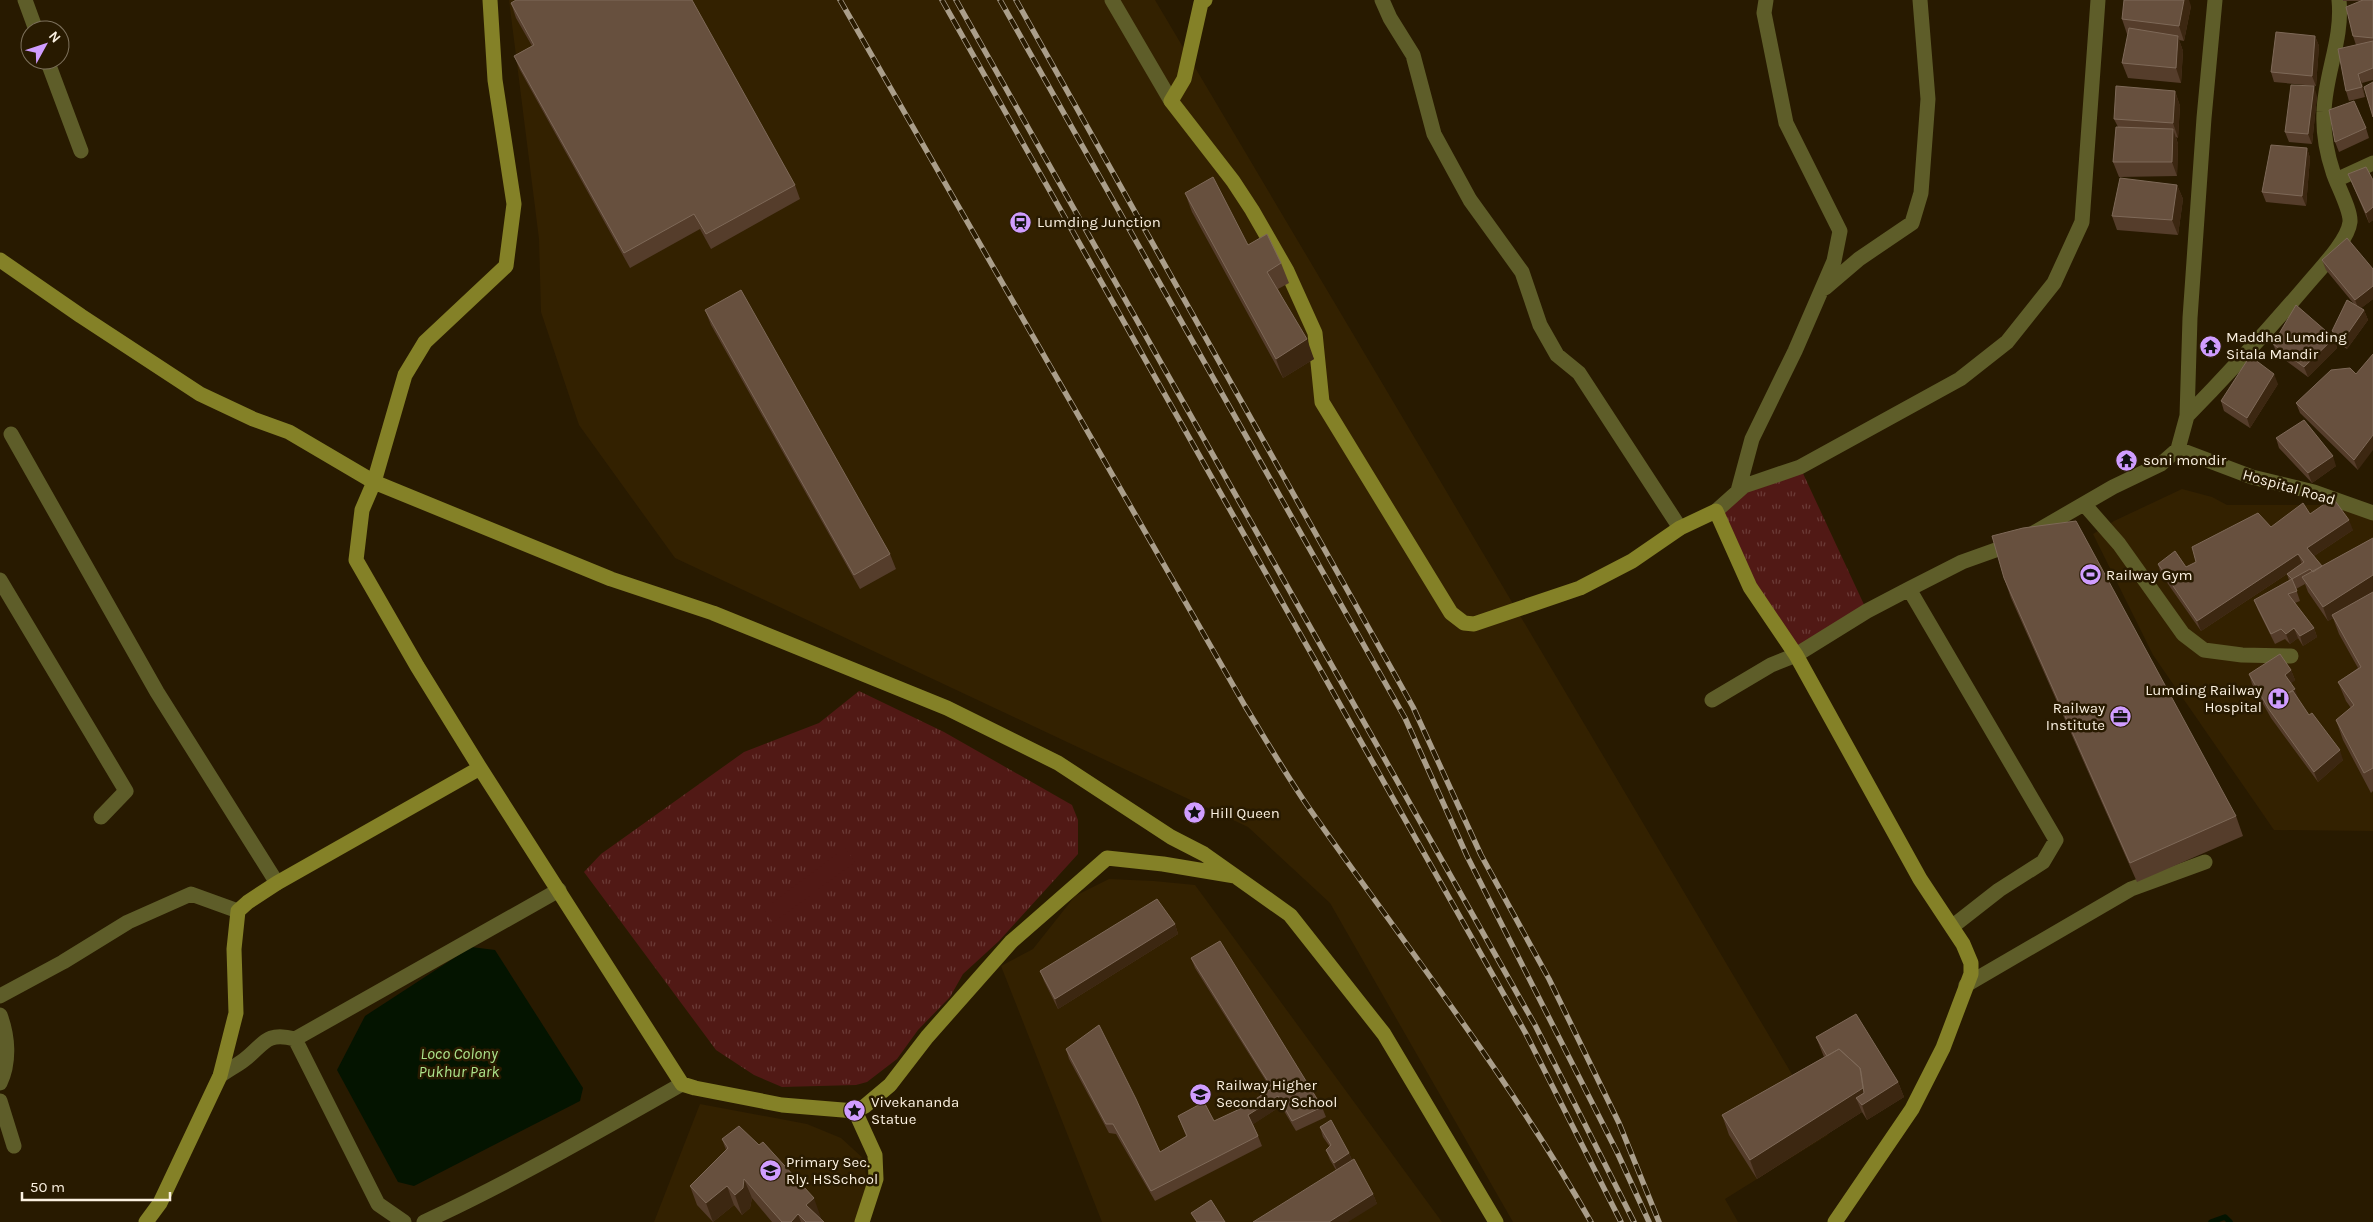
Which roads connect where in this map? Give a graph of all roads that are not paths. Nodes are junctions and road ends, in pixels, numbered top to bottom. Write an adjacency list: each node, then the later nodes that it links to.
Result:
1 (25, 0): 11 (street)
2 (490, 0): 22 (main road)
3 (1112, 0): 13 (street)
4 (1205, 0): 13 (main road)
5 (1382, 0): 27 (street)
6 (1766, 0): 18 (street)
7 (1920, 0): 18 (street)
8 (2098, 0): 23 (street)
9 (2216, 0): 19 (street)
10 (2339, 0): 16 (street)
11 (32, 20)
12 (51, 70): 14 (street)
13 (1171, 101): 27 (main road)
14 (81, 151)
15 (2373, 163): 16 (street)
16 (2336, 180): 19 (street)
17 (0, 260): 22 (main road)
18 (1821, 291): 23 (street)
19 (2187, 416): 21 (street)
20 (12, 434): 39 (street)
21 (2178, 449): 24 (street); 26 (street, Hospital Road)
22 (374, 482): 35 (main road); 38 (main road)
23 (1738, 491): 25 (street)
24 (2084, 504): 28 (street); 33 (street)
25 (1716, 510): 27 (main road); 32 (main road)
26 (2373, 513)
27 (1680, 528)
28 (2018, 542): 29 (street); 31 (street)
29 (2023, 556)
30 (0, 580): 36 (street)
31 (1909, 588): 32 (street); 42 (street)
32 (1796, 655): 34 (street); 42 (main road)
33 (2291, 656)
34 (1712, 700)
35 (480, 768): 39 (main road); 40 (main road)
36 (100, 818)
37 (2205, 862): 43 (street)
38 (1235, 876): 51 (main road); 57 (main road)
39 (277, 883): 41 (main road)
40 (559, 890): 46 (street); 49 (main road)
41 (238, 911): 44 (street); 47 (main road)
42 (1953, 926): 43 (main road)
43 (1966, 985): 58 (main road)
44 (0, 996)
45 (0, 1015): 48 (street)
46 (295, 1039): 47 (street); 54 (street)
47 (220, 1076): 53 (main road)
48 (0, 1083)
49 (682, 1084): 51 (main road); 55 (street)
50 (0, 1101): 52 (street)
51 (854, 1111): 56 (main road)
52 (14, 1146)
53 (146, 1222)
54 (404, 1222)
55 (424, 1222)
56 (862, 1222)
57 (1496, 1222)
58 (1835, 1222)

